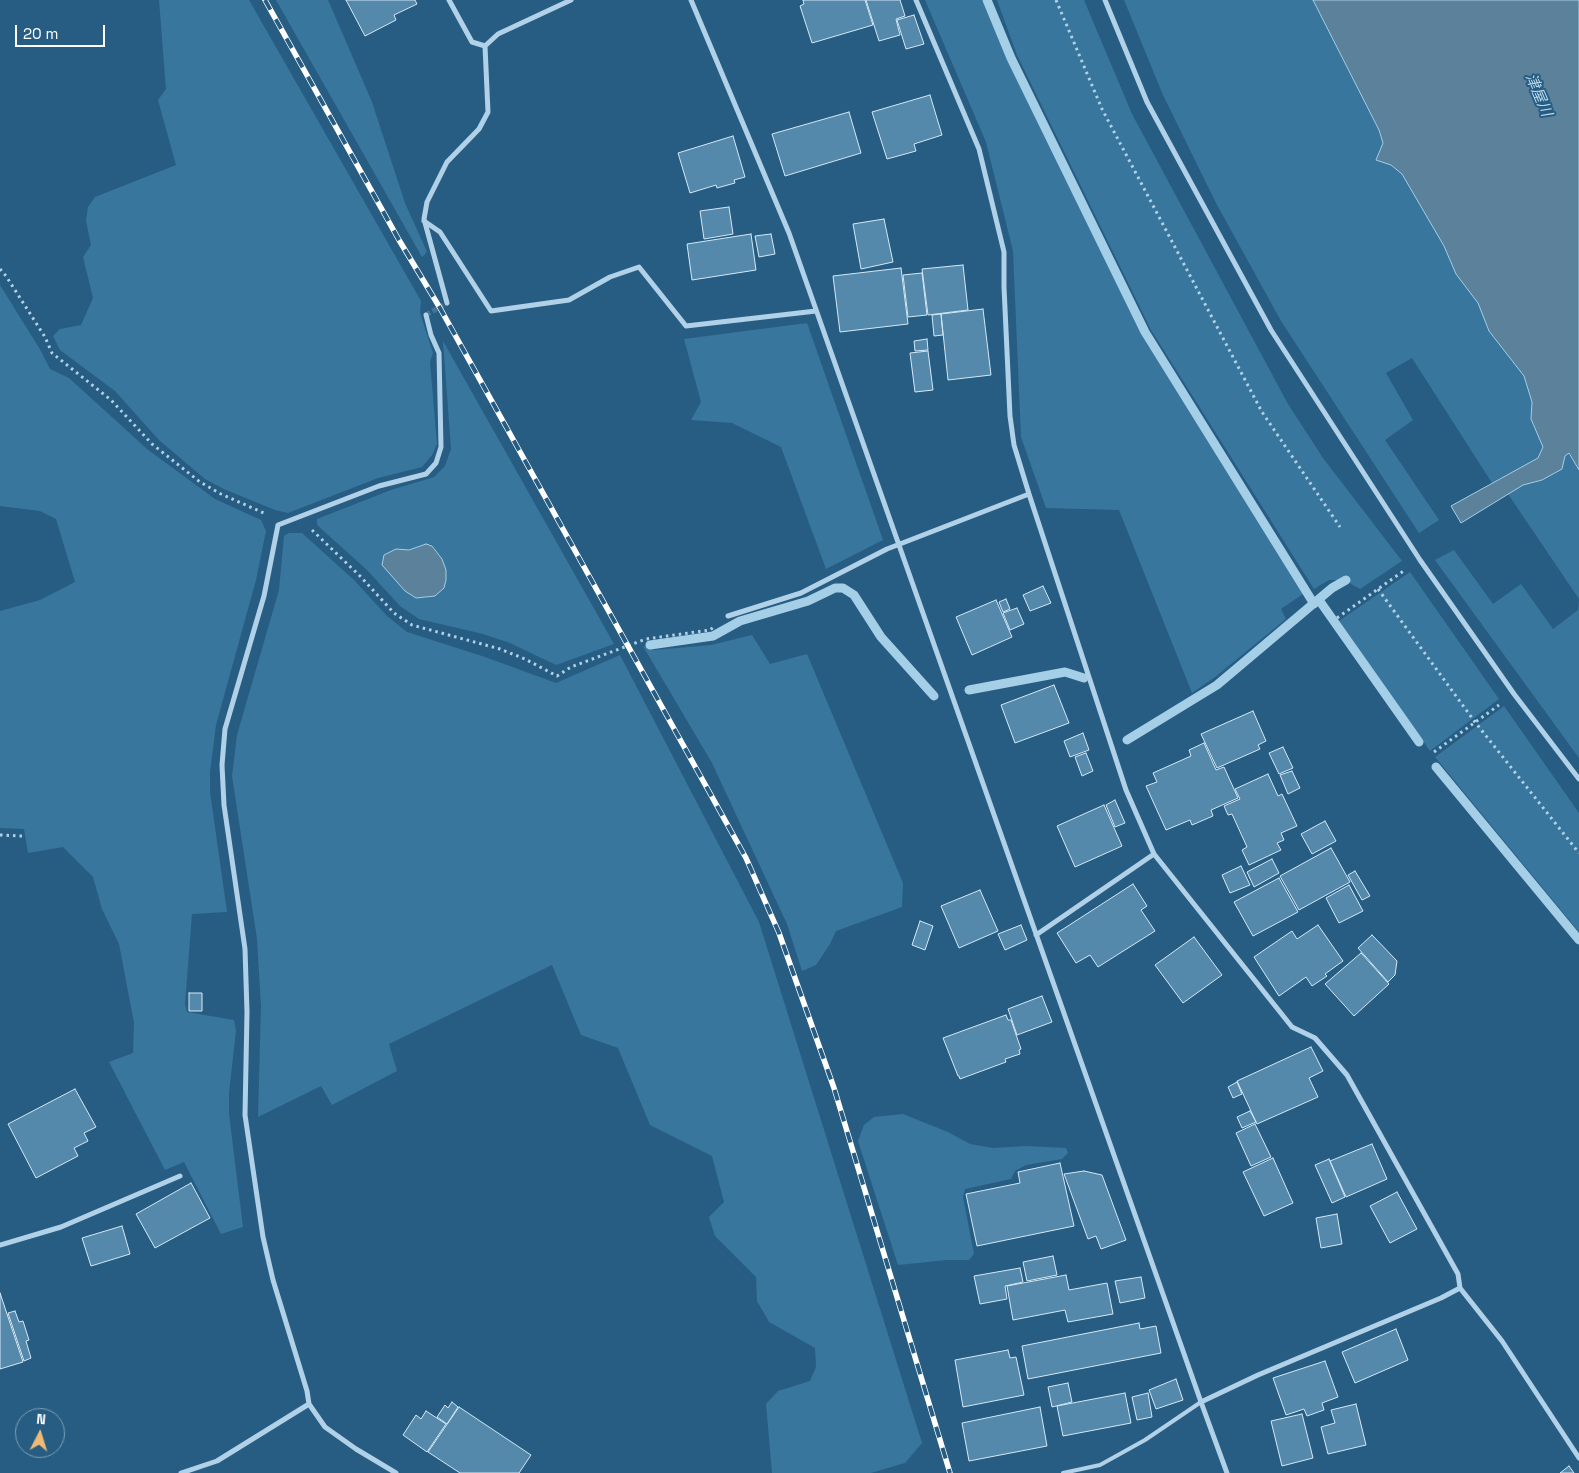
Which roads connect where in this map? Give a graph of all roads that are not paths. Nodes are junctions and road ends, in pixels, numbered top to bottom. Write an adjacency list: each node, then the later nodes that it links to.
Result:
1 (449, 0): 6 (street)
2 (571, 0): 6 (street)
3 (691, 0): 9 (street)
4 (916, 0): 11 (street)
5 (1105, 0): 14 (street)
6 (485, 46): 7 (street)
7 (424, 221): 8 (street); 9 (street)
8 (447, 303)
9 (816, 312): 12 (street)
10 (426, 315): 21 (street)
11 (1029, 494): 12 (street); 15 (street)
12 (898, 545): 13 (street); 16 (street)
13 (728, 616)
14 (1579, 779)
15 (1154, 854): 16 (street); 19 (street)
16 (1036, 935): 20 (street)
17 (180, 1176): 18 (street)
18 (0, 1245)
19 (1460, 1288): 20 (street); 22 (street)
20 (1201, 1402): 25 (lane); 26 (street)
21 (309, 1404): 23 (street); 24 (street)
22 (1579, 1458)
23 (181, 1473)
24 (396, 1473)
25 (1063, 1473)
26 (1228, 1473)

